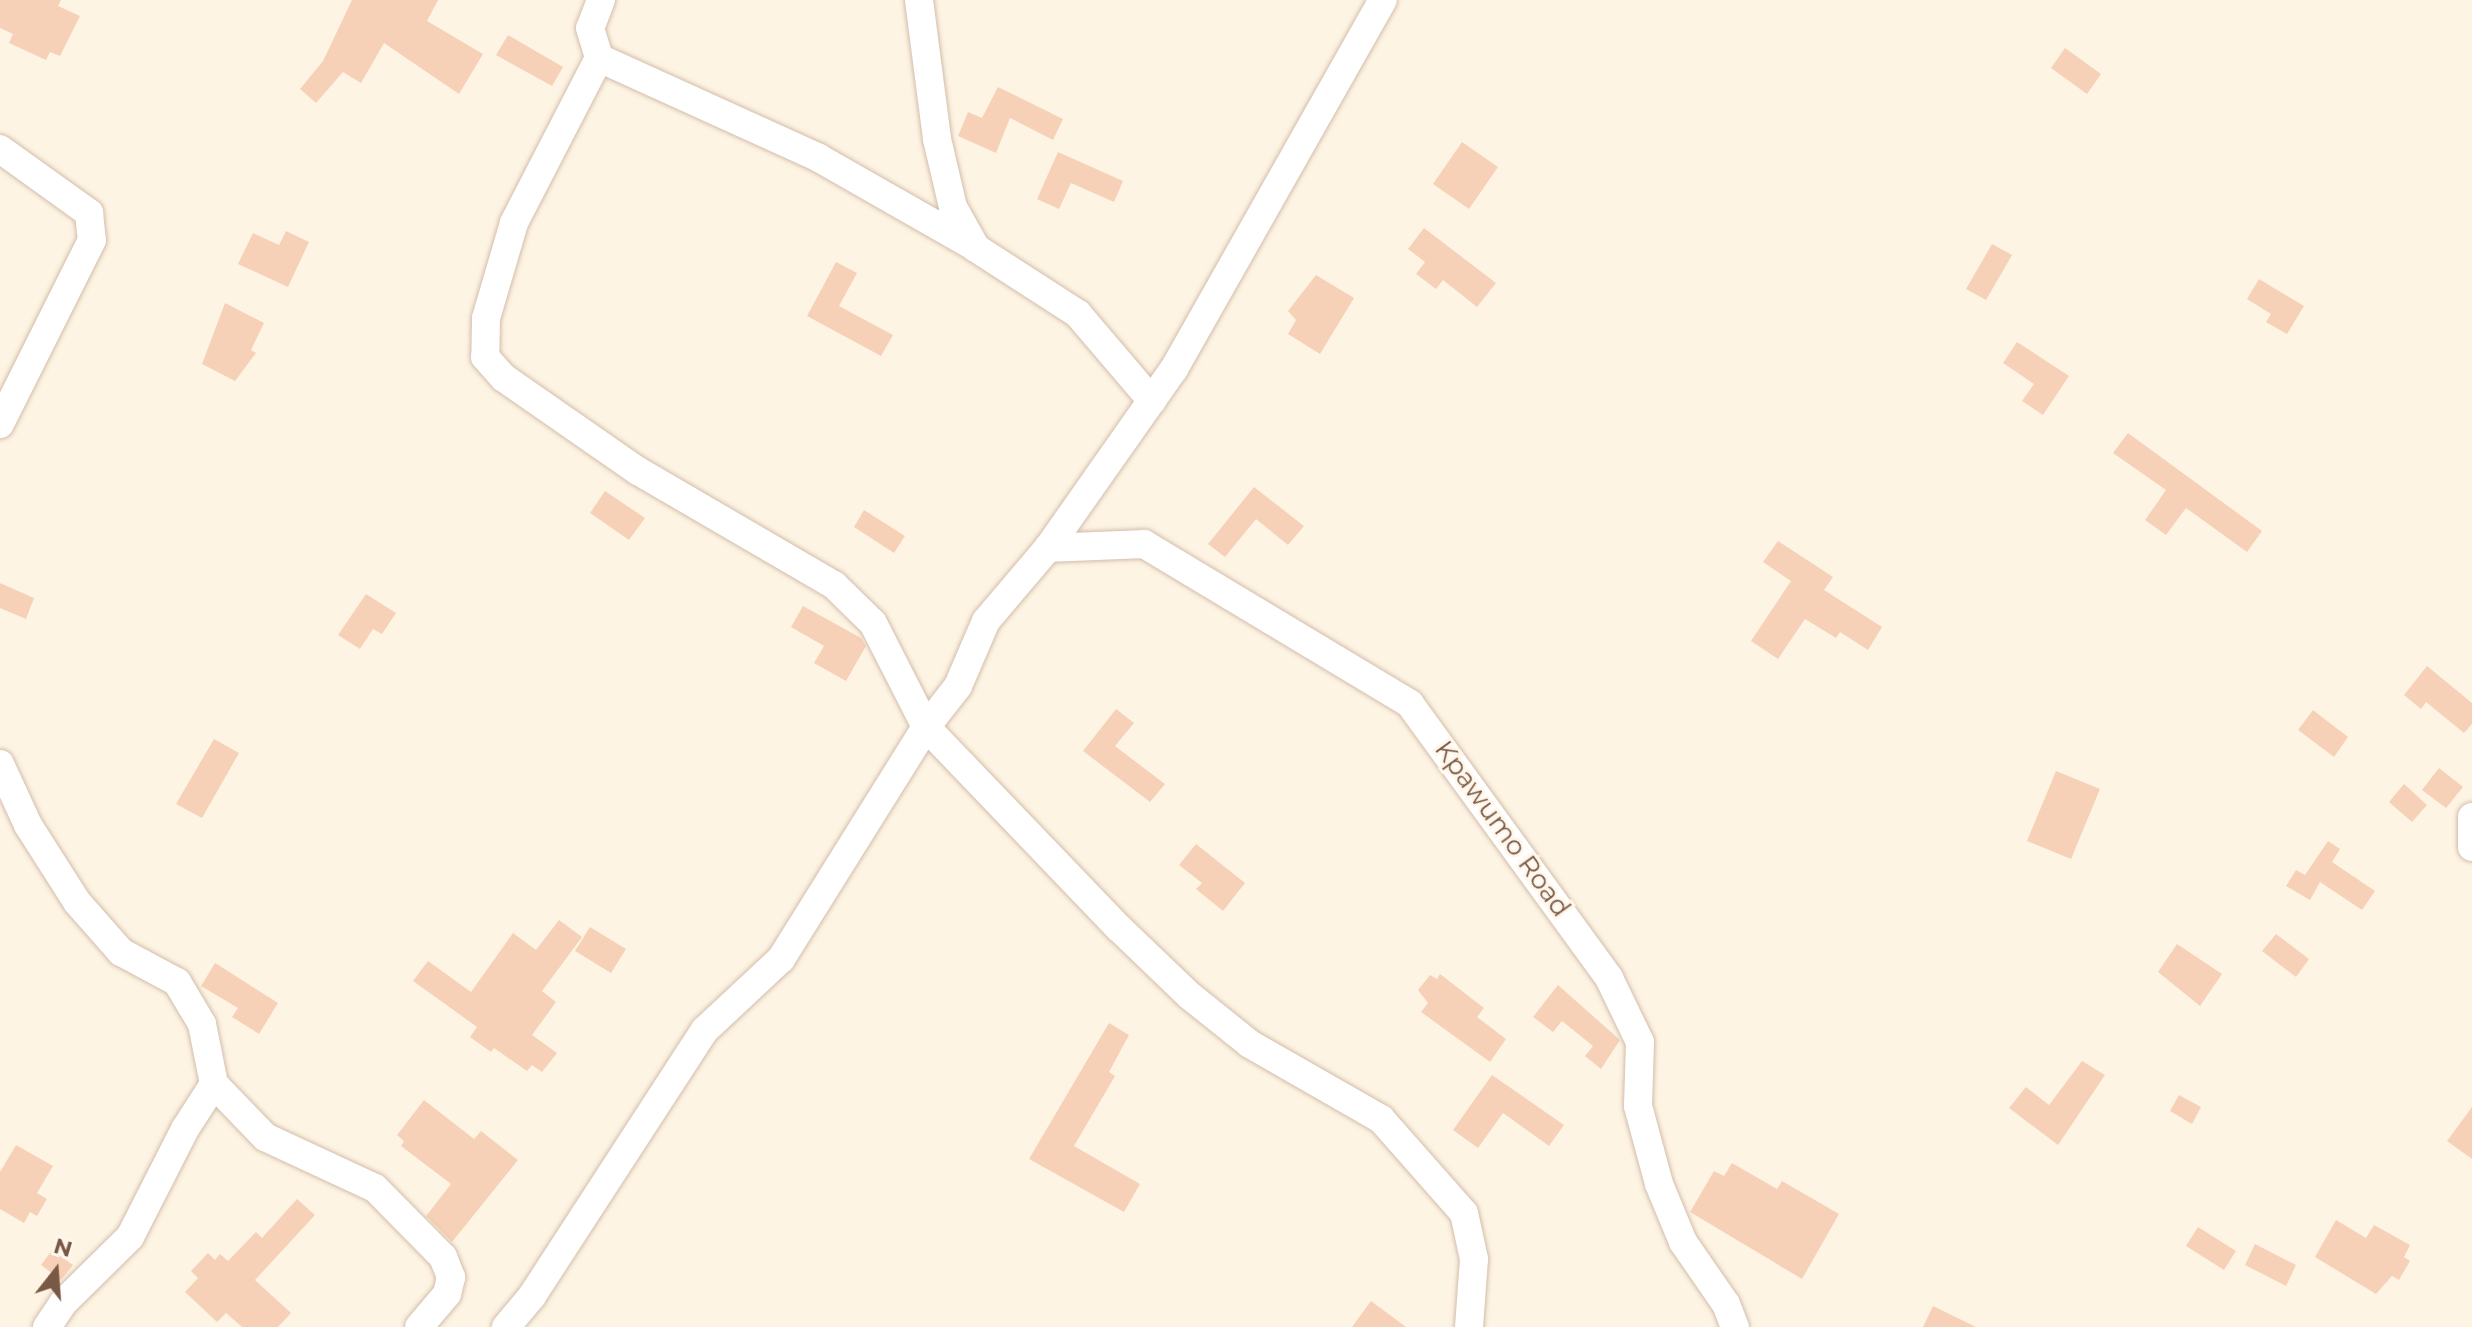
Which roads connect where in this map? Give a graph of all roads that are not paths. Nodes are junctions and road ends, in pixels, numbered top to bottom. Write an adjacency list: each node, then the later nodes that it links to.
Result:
1 (601, 0): 4 (street)
2 (919, 0): 6 (street)
3 (1383, 0): 7 (street)
4 (599, 58): 6 (street); 10 (street)
5 (0, 149): 8 (street)
6 (976, 248): 7 (street)
7 (1152, 401): 9 (street)
8 (0, 424)
9 (1048, 548): 10 (street); 19 (street, Kpawumo Road)
10 (926, 727): 17 (street); 18 (street)
11 (0, 764): 14 (street)
12 (2472, 817): 13 (street)
13 (2472, 847)
14 (214, 1084): 15 (street); 16 (street)
15 (47, 1327)
16 (419, 1327)
17 (506, 1327)
18 (1469, 1327)
19 (1735, 1327)

